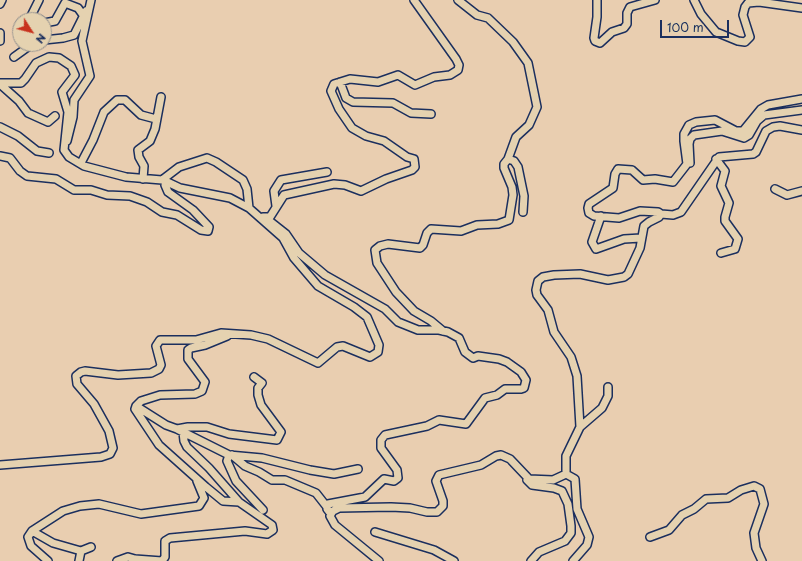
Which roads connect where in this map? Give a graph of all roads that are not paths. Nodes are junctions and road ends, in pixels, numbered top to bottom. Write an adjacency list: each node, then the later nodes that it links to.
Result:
1 (2, 0): 8 (street)
2 (39, 0): 11 (street)
3 (414, 0): 19 (street)
4 (458, 0): 32 (street)
5 (597, 0): 6 (street)
6 (655, 0)
7 (694, 0): 10 (street)
8 (0, 4)
9 (90, 4): 12 (street); 29 (street)
10 (802, 8)
11 (33, 12)
12 (83, 15): 13 (street); 15 (street)
13 (52, 22)
14 (0, 33): 16 (street)
15 (52, 39)
16 (0, 41)
17 (21, 52): 18 (street)
18 (14, 57)
19 (340, 82): 24 (street); 41 (street)
20 (0, 84): 25 (street); 29 (street)
21 (161, 97): 26 (street)
22 (802, 99): 35 (street)
23 (802, 110): 35 (street)
24 (431, 114)
25 (56, 116)
26 (156, 118): 34 (street); 37 (street)
27 (0, 127): 30 (street)
28 (802, 130): 33 (street)
29 (64, 150): 34 (street)
30 (49, 153)
31 (0, 156): 38 (street)
32 (508, 159): 43 (street); 49 (street)
33 (716, 159): 44 (street); 48 (street)
34 (80, 163): 37 (street)
35 (684, 169): 45 (street)
36 (327, 172): 41 (street)
37 (143, 179): 38 (street)
38 (164, 181): 42 (street); 42 (street)
39 (775, 189): 40 (street)
40 (802, 191)
41 (276, 206): 46 (street)
42 (252, 211): 46 (street); 50 (street)
43 (522, 212)
44 (661, 214): 45 (street); 47 (street)
45 (601, 216): 47 (street)
46 (267, 219): 49 (street)
47 (641, 238): 54 (street)
48 (721, 252)
49 (443, 331): 64 (street)
50 (233, 333): 53 (street); 57 (street)
51 (254, 378): 55 (street)
52 (608, 387): 54 (street)
53 (136, 406): 55 (street); 61 (street)
54 (580, 427): 59 (street)
55 (180, 430): 56 (street); 62 (street)
56 (230, 455): 58 (street); 63 (street); 64 (street)
57 (0, 465)
58 (358, 469)
59 (566, 474): 60 (street); 76 (street)
60 (525, 477): 64 (street); 75 (street)
61 (195, 478): 62 (street); 65 (street)
62 (239, 502): 72 (street)
63 (263, 510)
64 (329, 510): 73 (street)
65 (32, 531): 69 (street); 70 (street)
66 (375, 532): 74 (street)
67 (650, 537): 77 (street)
68 (90, 547): 69 (street)
69 (81, 551): 71 (street)
70 (48, 561)
71 (79, 561)
72 (117, 561)
73 (379, 561)
74 (454, 561)
75 (531, 561)
76 (573, 561)
77 (762, 561)

